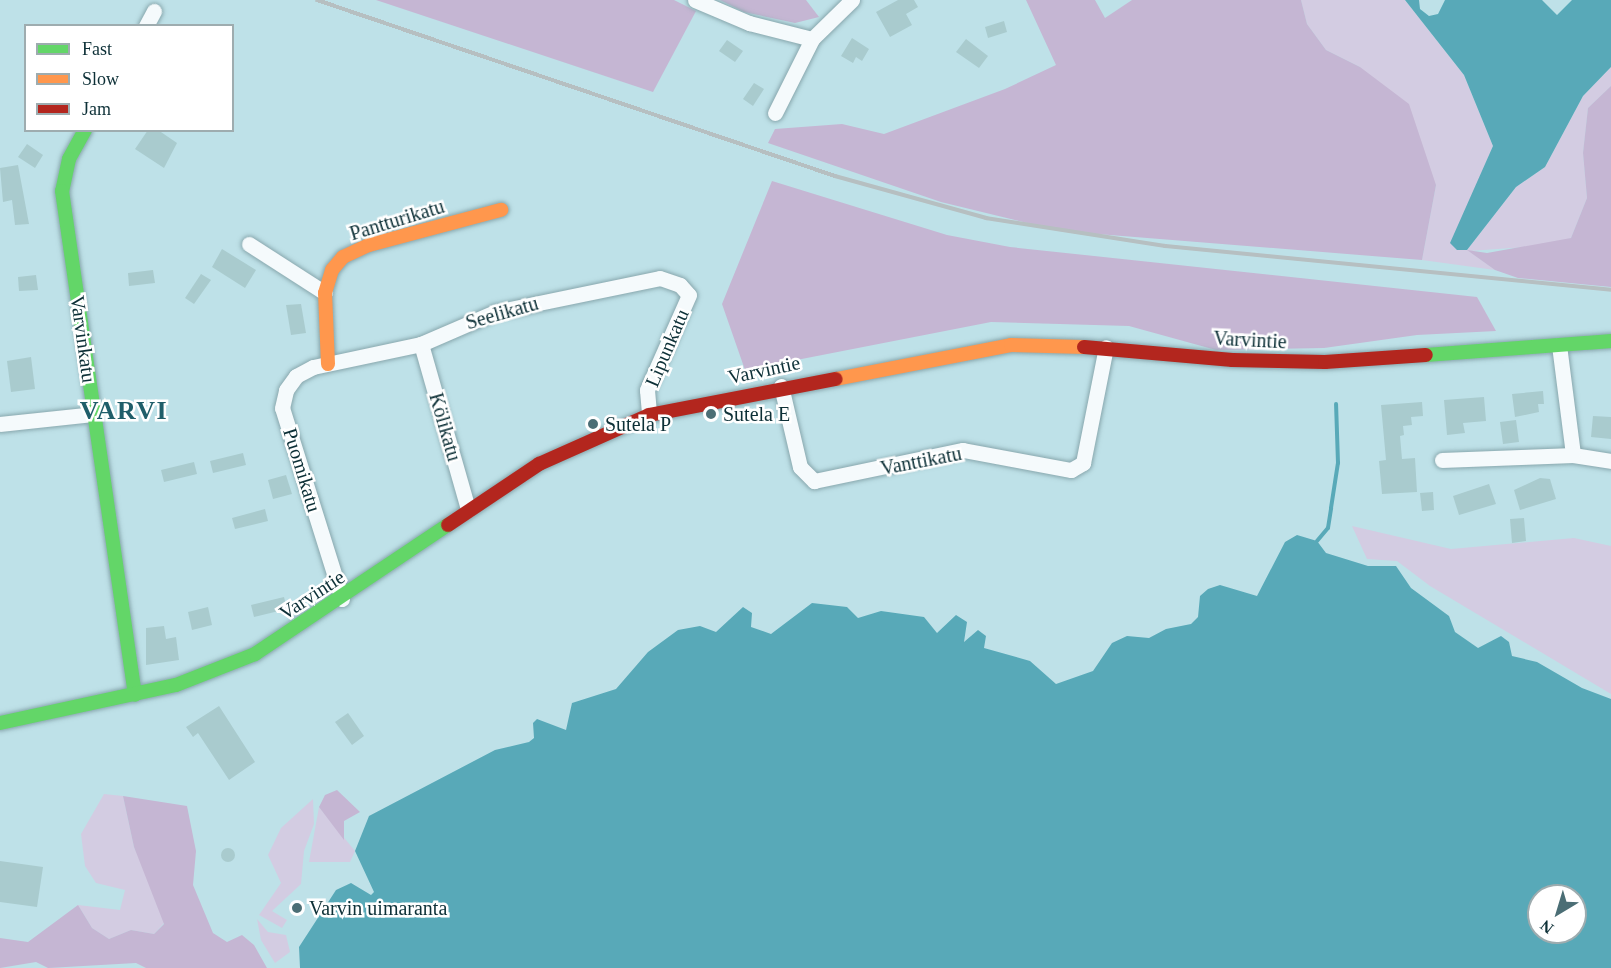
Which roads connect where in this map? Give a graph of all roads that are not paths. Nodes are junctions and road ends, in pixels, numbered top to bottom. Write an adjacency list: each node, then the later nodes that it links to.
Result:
1 (695, 0): 5 (street)
2 (852, 0): 5 (street)
3 (154, 11): 4 (street)
4 (147, 24)
5 (812, 39): 6 (street)
6 (775, 113)
7 (84, 132): 18 (street, Varvinkatu)
8 (501, 210): 11 (street, Pantturikatu)
9 (249, 244): 11 (street)
10 (680, 285): 13 (street, Seelikatu); 19 (street, Lipunkatu)
11 (325, 293): 16 (street, Pantturikatu)
12 (1611, 341): 14 (street, Varvintie)
13 (422, 344): 16 (street, Seelikatu); 24 (street, Kölikatu)
14 (1559, 345): 15 (street, Varvintie); 21 (street)
15 (1106, 347): 17 (street, Varvintie); 17 (street, Vanttikatu)
16 (328, 364): 25 (street, Puomikatu)
17 (781, 386): 19 (street, Varvintie)
18 (94, 414): 20 (street); 26 (street, Varvinkatu)
19 (649, 415): 24 (street, Varvintie)
20 (0, 423)
21 (1573, 455): 22 (street); 23 (street)
22 (1442, 460)
23 (1611, 461)
24 (468, 509): 25 (street, Varvintie)
25 (342, 599): 26 (street, Varvintie)
26 (135, 695): 27 (street, Varvintie)
27 (0, 723)

